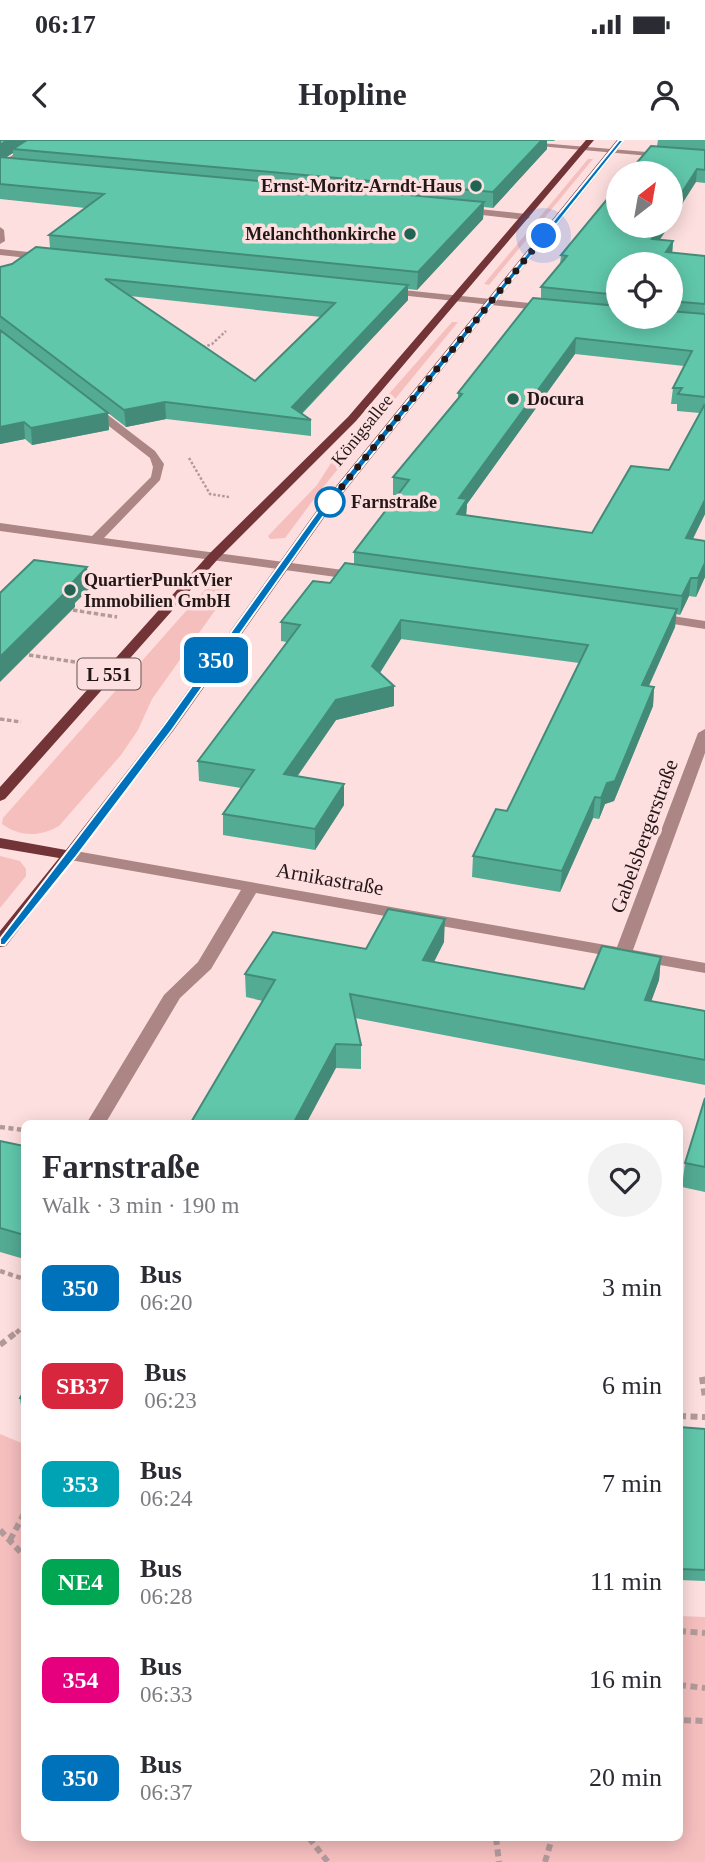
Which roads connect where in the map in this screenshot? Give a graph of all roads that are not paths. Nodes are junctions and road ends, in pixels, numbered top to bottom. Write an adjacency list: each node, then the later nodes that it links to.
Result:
1 (43, 140): 8 (street)
2 (477, 140): 5 (street)
3 (590, 140): 5 (main road, Königsallee / L 551)
4 (621, 140): 6 (main road, Königsallee)
5 (583, 149): 6 (street); 11 (main road, Königsallee / L 551)
6 (612, 151): 7 (street); 18 (main road, Königsallee)
7 (705, 159)
8 (0, 167): 9 (street)
9 (14, 169)
10 (443, 209): 11 (street)
11 (526, 216): 17 (main road, Königsallee / L 551)
12 (0, 230): 13 (street)
13 (0, 241)
14 (0, 252): 15 (street)
15 (56, 258)
16 (368, 290): 17 (street)
17 (456, 299): 18 (street); 23 (main road, Königsallee / L 551)
18 (491, 302): 19 (street); 24 (main road, Königsallee)
19 (555, 309)
20 (83, 400): 22 (street)
21 (0, 527): 22 (street)
22 (95, 540): 23 (street)
23 (214, 556): 24 (street); 29 (main road, Königsallee / L 551)
24 (283, 566): 25 (street); 31 (main road, Königsallee)
25 (374, 578)
26 (638, 615): 27 (street)
27 (705, 625)
28 (705, 733): 34 (street, Gabelsbergerstraße)
29 (0, 796)
30 (0, 843): 31 (main road)
31 (70, 855): 32 (street, Arnikastraße); 33 (main road, Königsallee)
32 (251, 888): 34 (street, Arnikastraße); 36 (street)
33 (0, 942)
34 (623, 954): 35 (street, Arnikastraße)
35 (705, 968)
36 (97, 1120)

